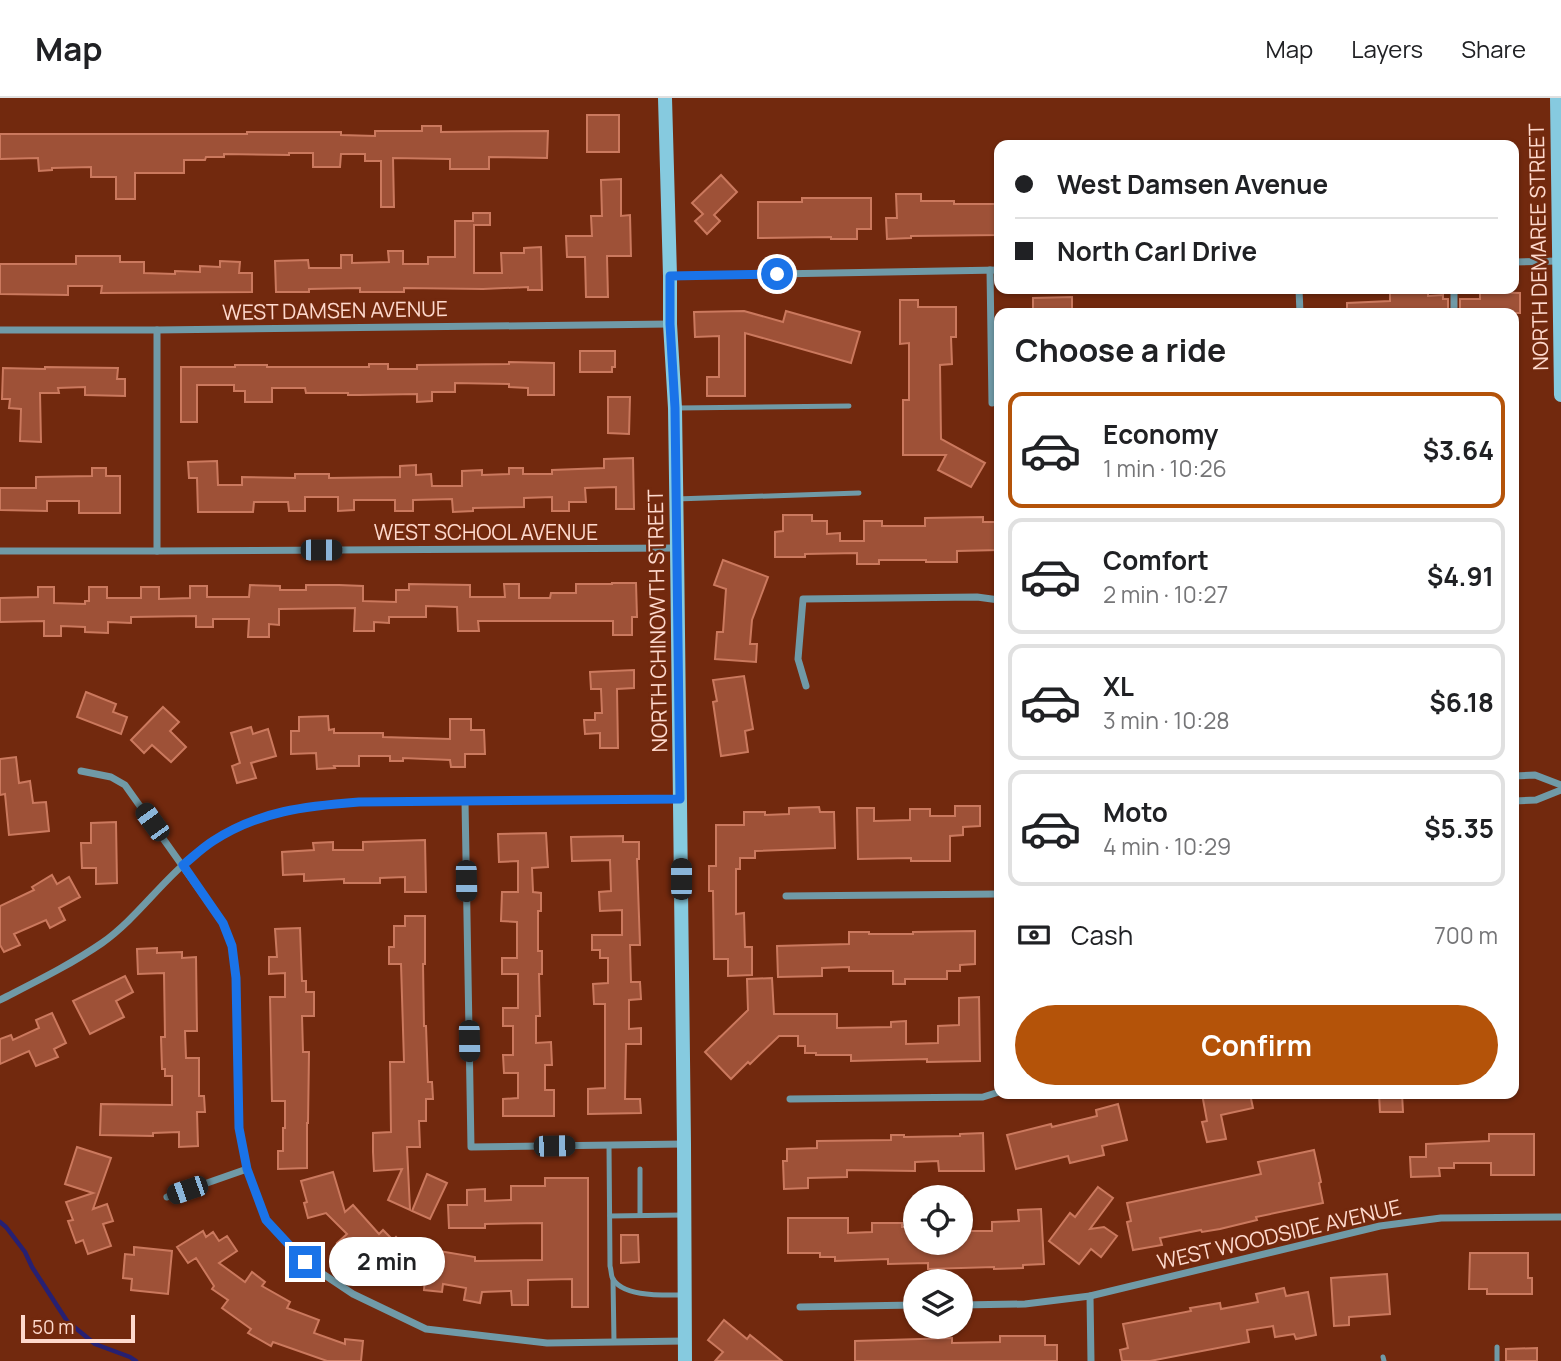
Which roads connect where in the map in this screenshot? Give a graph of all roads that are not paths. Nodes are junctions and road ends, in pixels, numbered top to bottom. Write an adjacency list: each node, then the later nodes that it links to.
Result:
1 (665, 98): 7 (street, NORTH CHINOWTH STREET)
2 (1557, 98): 4 (street, NORTH DEMAREE STREET)
3 (1519, 261): 4 (street)
4 (1558, 261): 11 (street, NORTH DEMAREE STREET)
5 (990, 270): 6 (street); 7 (street); 12 (street)
6 (994, 270)
7 (670, 276): 8 (street, NORTH CHINOWTH STREET)
8 (670, 324): 10 (street, WEST DAMSEN AVENUE); 14 (street, NORTH CHINOWTH STREET)
9 (0, 330): 10 (street, WEST DAMSEN AVENUE)
10 (157, 330): 19 (street)
11 (1561, 394)
12 (992, 403)
13 (849, 406): 14 (lane)
14 (675, 408): 16 (street, NORTH CHINOWTH STREET)
15 (859, 493): 16 (lane)
16 (676, 499): 17 (street, NORTH CHINOWTH STREET)
17 (677, 548): 19 (street, WEST SCHOOL AVENUE); 25 (street, NORTH CHINOWTH STREET)
18 (0, 551): 19 (street, WEST SCHOOL AVENUE)
19 (157, 551)
20 (994, 599): 21 (street)
21 (806, 686)
22 (81, 771): 28 (street)
23 (1519, 776): 24 (street)
24 (1561, 787): 26 (street)
25 (680, 799): 27 (street); 34 (street, NORTH CHINOWTH STREET)
26 (1519, 800)
27 (465, 801): 28 (street); 35 (street)
28 (183, 865): 31 (street); 36 (street)
29 (994, 894): 30 (street)
30 (786, 896)
31 (0, 1000)
32 (994, 1094): 33 (street)
33 (790, 1099)
34 (684, 1144): 35 (street); 40 (street, NORTH CHINOWTH STREET)
35 (609, 1145): 41 (lane)
36 (247, 1169): 38 (street); 50 (street)
37 (640, 1169): 39 (lane)
38 (167, 1197)
39 (640, 1215): 40 (lane); 41 (lane)
40 (685, 1215): 44 (street, NORTH CHINOWTH STREET)
41 (610, 1216): 43 (lane)
42 (1561, 1217): 45 (street, WEST WOODSIDE AVENUE)
43 (613, 1279): 44 (lane); 50 (lane)
44 (685, 1295): 49 (street, NORTH CHINOWTH STREET)
45 (1090, 1296): 46 (street, WEST WOODSIDE AVENUE); 53 (street)
46 (973, 1305)
47 (903, 1306): 48 (street)
48 (800, 1307)
49 (685, 1341): 50 (street); 52 (street, NORTH CHINOWTH STREET)
50 (614, 1342)
51 (1497, 1347): 54 (lane)
52 (685, 1361)
53 (1091, 1361)
54 (1497, 1361)

